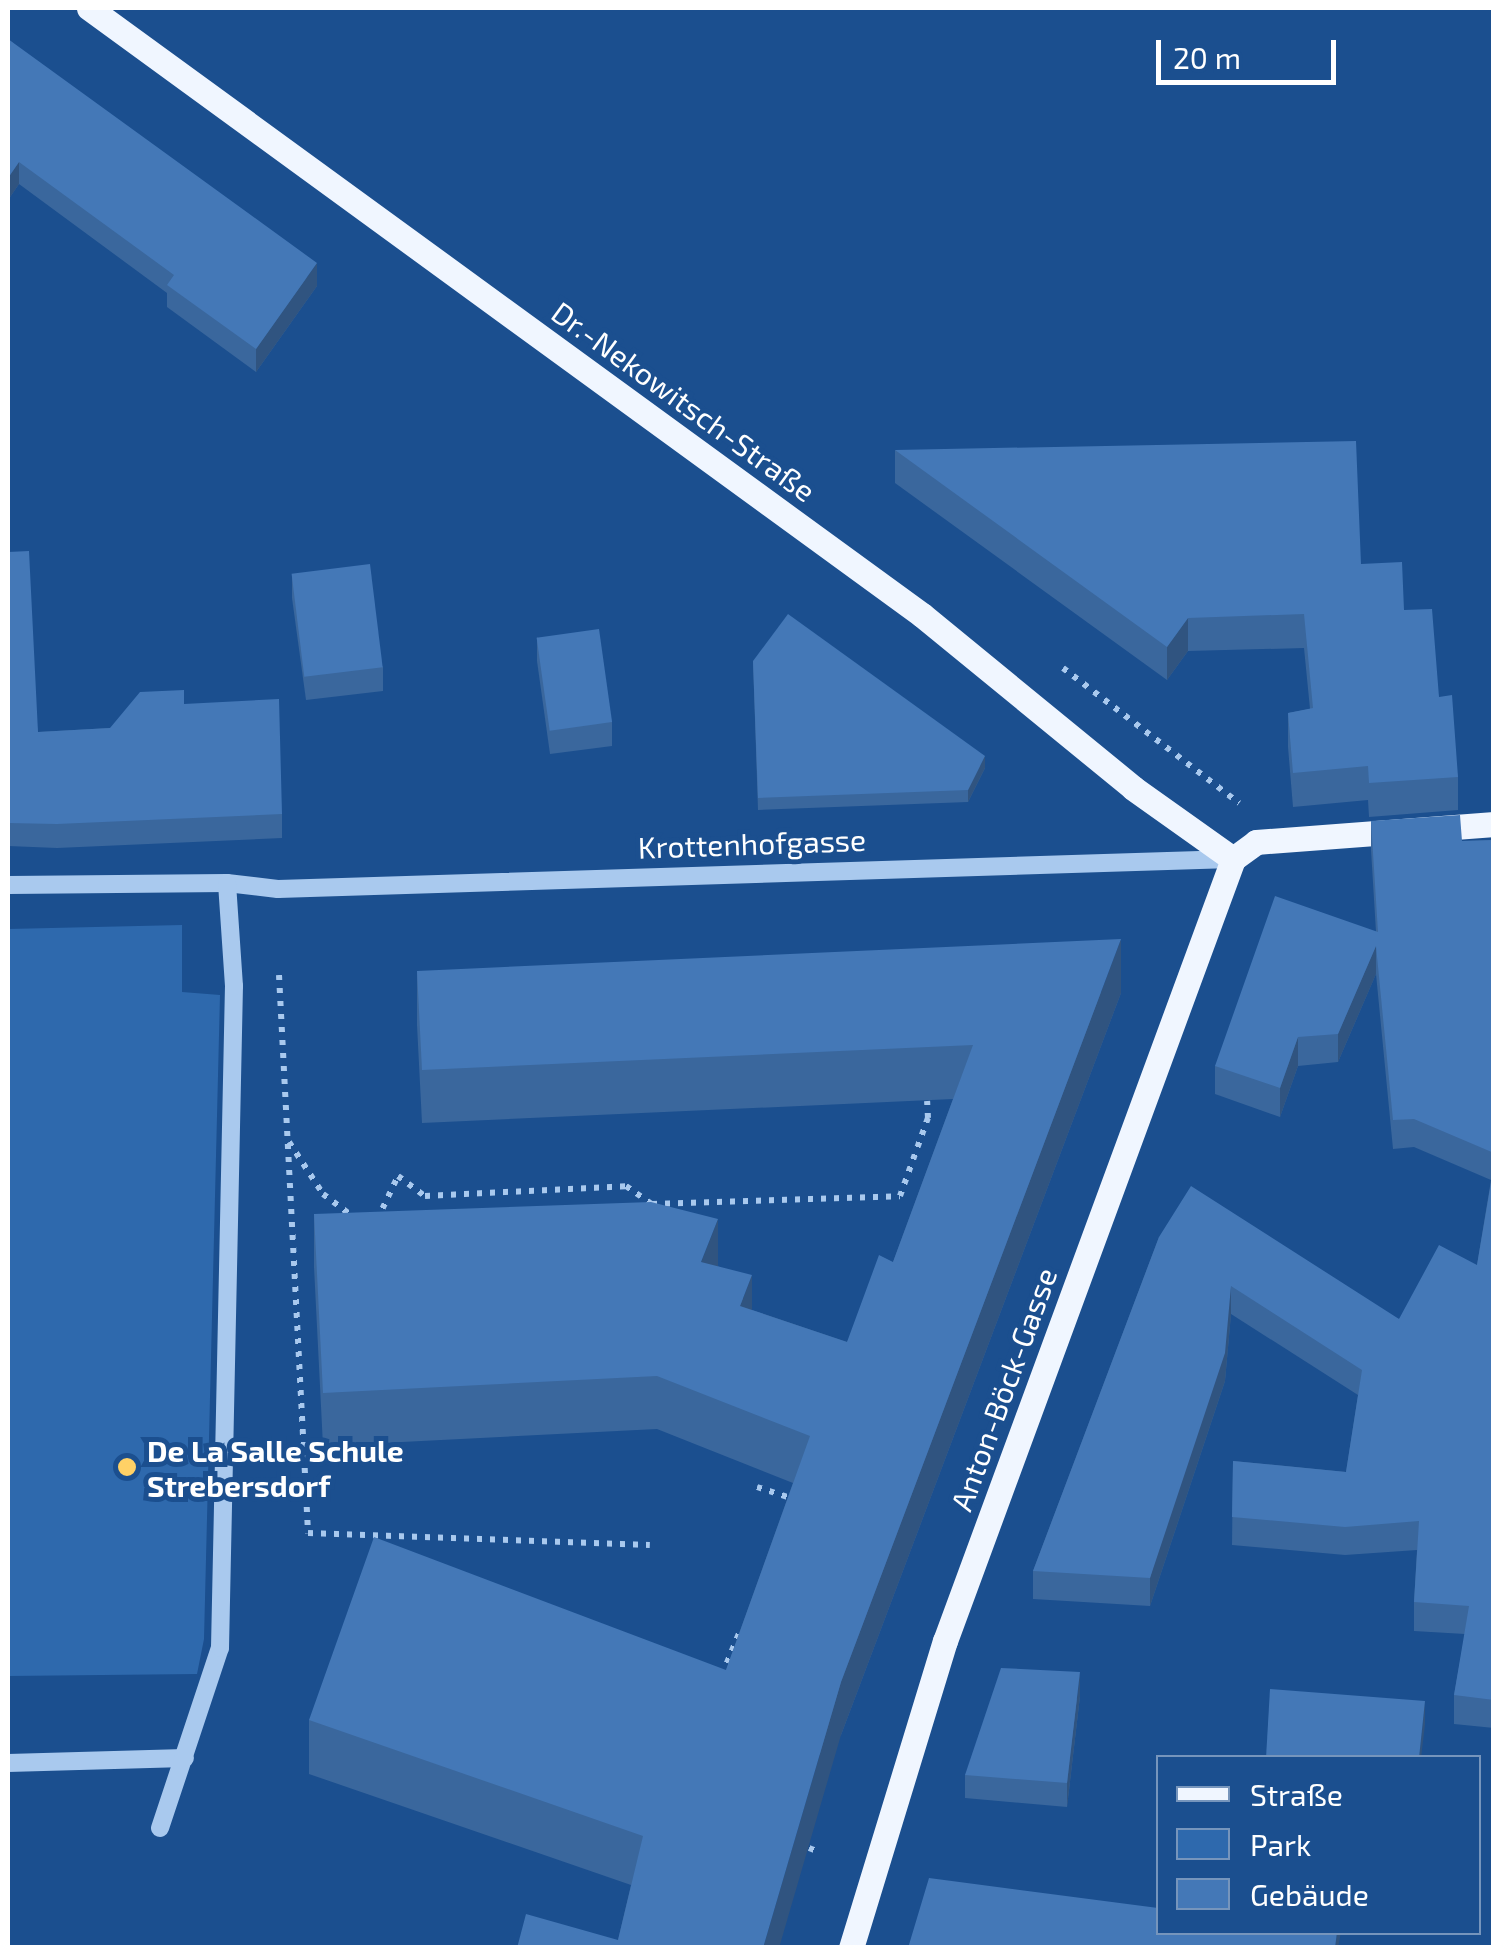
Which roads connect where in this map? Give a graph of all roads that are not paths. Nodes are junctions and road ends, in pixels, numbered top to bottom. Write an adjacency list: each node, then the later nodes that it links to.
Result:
1 (90, 8): 3 (main road, Dr.-Nekowitsch-Straße)
2 (1494, 824): 3 (main road, Krottenhofgasse)
3 (1233, 858): 4 (street, Krottenhofgasse); 9 (main road, Anton-Böck-Gasse)
4 (227, 884): 5 (street, Krottenhofgasse); 6 (street)
5 (8, 885)
6 (185, 1758): 7 (street); 8 (street)
7 (8, 1762)
8 (160, 1828)
9 (851, 1948)

